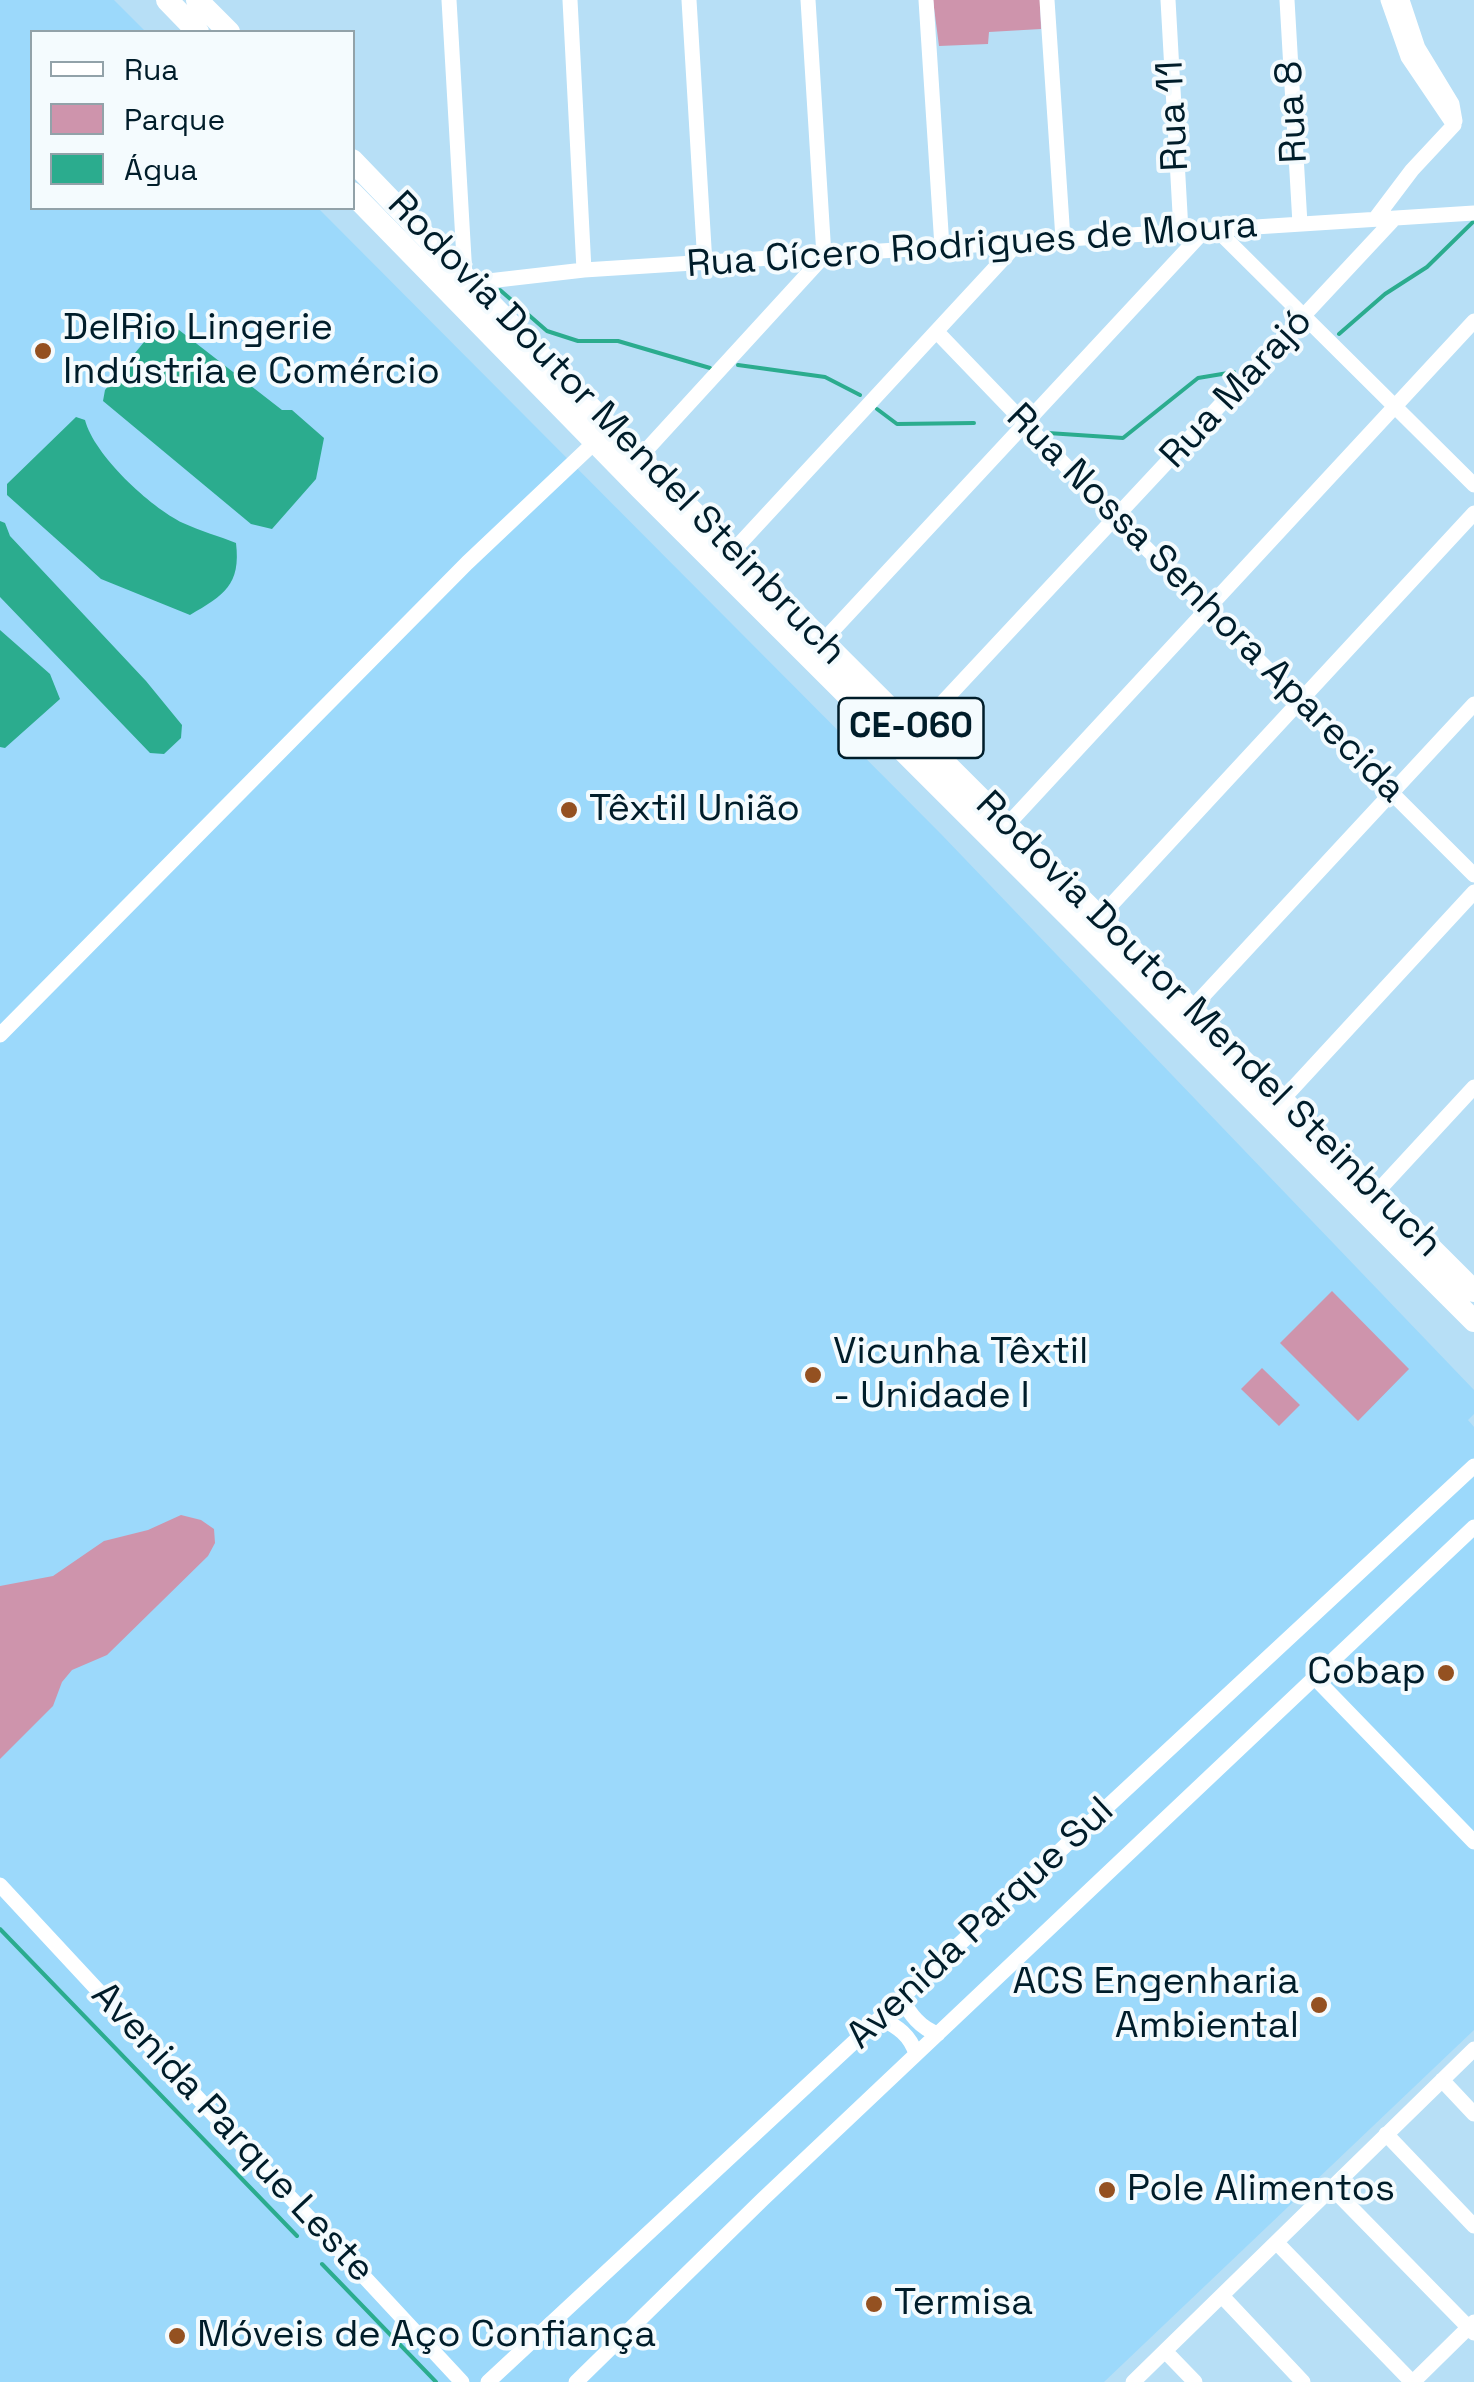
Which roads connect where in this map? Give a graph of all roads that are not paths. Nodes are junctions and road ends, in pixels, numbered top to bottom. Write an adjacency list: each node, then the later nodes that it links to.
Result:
1 (167, 0): 13 (highway)
2 (197, 0): 14 (highway)
3 (449, 0): 30 (street)
4 (570, 0): 29 (street)
5 (689, 0): 28 (street)
6 (808, 0): 27 (street)
7 (926, 0): 26 (street)
8 (1047, 0): 24 (street)
9 (1168, 0): 23 (street, Rua 11)
10 (1287, 0): 21 (street, Rua 8)
11 (1388, 0): 15 (street)
12 (1402, 0): 15 (street)
13 (196, 30)
14 (227, 30)
15 (1454, 124): 19 (street)
16 (355, 163): 30 (highway, Rodovia Doutor Mendel Steinbruch / CE-060)
17 (355, 195): 36 (highway, Rodovia Doutor Mendel Steinbruch / CE-060)
18 (1474, 213): 20 (street, Rua Cícero Rodrigues de Moura)
19 (1375, 219): 20 (street, Rua Cícero Rodrigues de Moura); 21 (street, Rua Cícero Rodrigues de Moura)
20 (1394, 219): 31 (street, Rua Marajó)
21 (1300, 224): 22 (street, Rua Cícero Rodrigues de Moura)
22 (1211, 230): 23 (street, Rua Cícero Rodrigues de Moura); 31 (street); 35 (street)
23 (1181, 231): 24 (street, Rua Cícero Rodrigues de Moura)
24 (1064, 239): 25 (street, Rua Cícero Rodrigues de Moura)
25 (1018, 243): 26 (street, Rua Cícero Rodrigues de Moura); 33 (street)
26 (942, 247): 27 (street, Rua Cícero Rodrigues de Moura)
27 (824, 256): 28 (street, Rua Cícero Rodrigues de Moura); 37 (street)
28 (704, 264): 29 (street, Rua Cícero Rodrigues de Moura)
29 (584, 270): 30 (street, Rua Cícero Rodrigues de Moura)
30 (468, 280): 37 (highway, Rodovia Doutor Mendel Steinbruch / CE-060)
31 (1304, 317): 34 (street); 40 (street, Rua Marajó)
32 (1474, 321): 34 (street)
33 (936, 332): 35 (street, Rua Nossa Senhora Aparecida); 41 (street)
34 (1394, 406): 38 (street); 42 (street)
35 (1026, 423): 40 (street, Rua Nossa Senhora Aparecida); 43 (street)
36 (595, 442): 53 (street); 58 (highway, Rodovia Doutor Mendel Steinbruch / CE-060)
37 (640, 458): 41 (highway, Rodovia Doutor Mendel Steinbruch / CE-060)
38 (1474, 486)
39 (1474, 513): 44 (street)
40 (1116, 518): 42 (street, Rua Nossa Senhora Aparecida); 46 (street, Rua Marajó)
41 (732, 551): 43 (highway, Rodovia Doutor Mendel Steinbruch / CE-060)
42 (1208, 607): 44 (street, Rua Nossa Senhora Aparecida); 48 (street)
43 (823, 640): 46 (highway, Rodovia Doutor Mendel Steinbruch / CE-060)
44 (1301, 699): 47 (street, Rua Nossa Senhora Aparecida); 51 (street)
45 (1474, 704): 47 (street)
46 (915, 732): 48 (highway, Rodovia Doutor Mendel Steinbruch / CE-060)
47 (1392, 792): 49 (street, Rua Nossa Senhora Aparecida); 52 (street)
48 (1008, 824): 51 (highway, Rodovia Doutor Mendel Steinbruch / CE-060)
49 (1474, 875)
50 (1474, 892): 55 (street)
51 (1100, 917): 52 (highway, Rodovia Doutor Mendel Steinbruch / CE-060)
52 (1192, 1008): 55 (highway, Rodovia Doutor Mendel Steinbruch / CE-060)
53 (0, 1035)
54 (1474, 1087): 56 (street)
55 (1282, 1100): 56 (highway, Rodovia Doutor Mendel Steinbruch / CE-060)
56 (1376, 1193): 57 (highway, Rodovia Doutor Mendel Steinbruch / CE-060)
57 (1470, 1280)
58 (1474, 1322)
59 (1474, 1466): 64 (street, Avenida Parque Sul)
60 (1474, 1527): 61 (street, Avenida Parque Sul)
61 (1314, 1677): 62 (street); 66 (street, Avenida Parque Sul)
62 (1474, 1842)
63 (0, 1885): 78 (street, Avenida Parque Leste)
64 (901, 1998): 65 (street, Avenida Parque Sul); 66 (street)
65 (880, 2018): 68 (street); 79 (street, Avenida Parque Sul)
66 (938, 2034): 68 (street, Avenida Parque Sul)
67 (1474, 2049): 69 (street)
68 (916, 2054): 80 (street, Avenida Parque Sul)
69 (1442, 2080): 70 (street); 71 (street)
70 (1474, 2114)
71 (1386, 2134): 72 (street); 73 (street)
72 (1332, 2188): 74 (street); 76 (street)
73 (1474, 2226)
74 (1277, 2244): 75 (street); 84 (street)
75 (1222, 2296): 77 (street); 83 (street)
76 (1472, 2328): 84 (street)
77 (1164, 2350): 81 (street); 82 (street)
78 (462, 2382)
79 (488, 2382)
80 (576, 2382)
81 (1133, 2382)
82 (1196, 2382)
83 (1303, 2382)
84 (1413, 2382)

